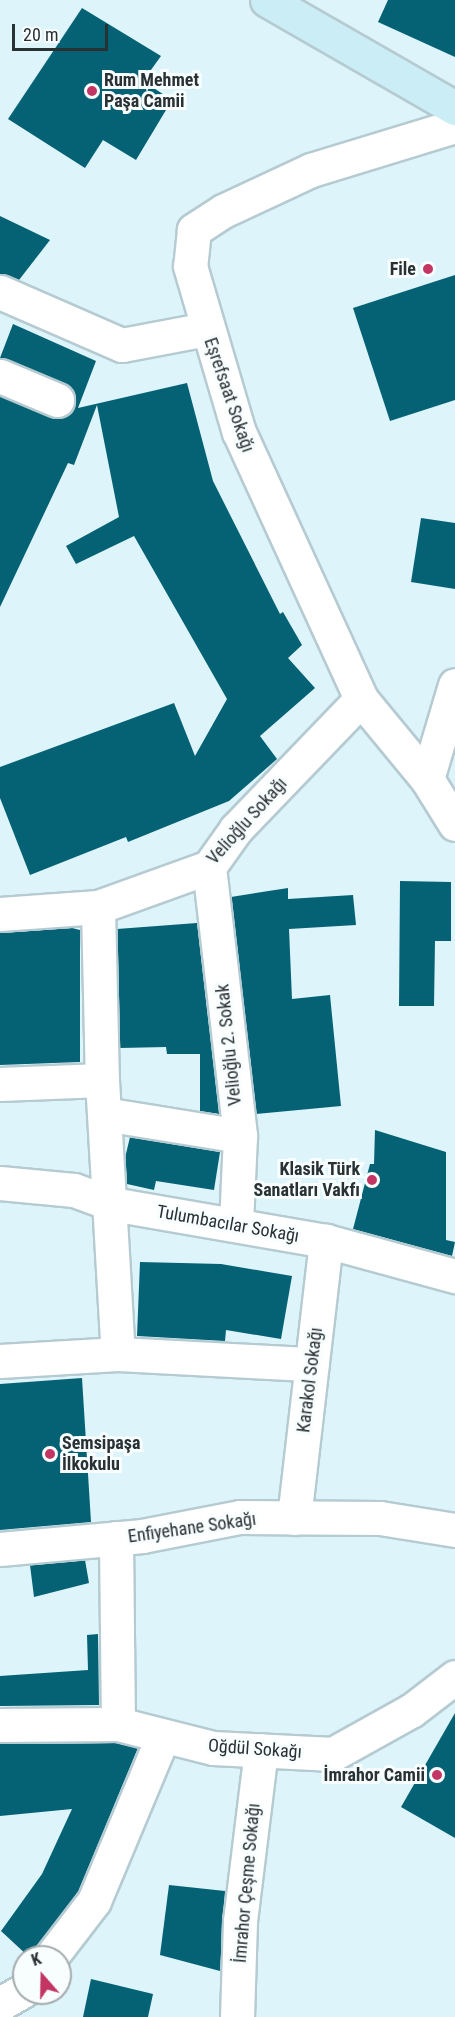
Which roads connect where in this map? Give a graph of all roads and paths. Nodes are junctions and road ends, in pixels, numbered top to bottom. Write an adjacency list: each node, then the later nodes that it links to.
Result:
1 (267, 0): 2 (street)
2 (455, 108)
3 (455, 126): 5 (street, Eşrefsaat Sokağı)
4 (0, 292): 5 (street)
5 (207, 329): 9 (street, Eşrefsaat Sokağı)
6 (0, 376): 7 (street)
7 (57, 400)
8 (455, 685): 10 (street)
9 (361, 699): 10 (street, Eşrefsaat Sokağı); 12 (street, Velioğlu Sokağı)
10 (427, 779): 11 (street, Eşrefsaat Sokağı)
11 (455, 824)
12 (210, 867): 13 (street, Velioğlu Sokağı); 18 (street, Velioğlu 2. Sokak)
13 (98, 907): 14 (street, Velioğlu Sokağı); 15 (street)
14 (0, 914)
15 (102, 1080): 16 (street); 17 (street)
16 (0, 1084)
17 (104, 1114): 18 (street); 20 (street)
18 (240, 1136): 21 (street, Velioğlu 2. Sokak)
19 (0, 1184): 20 (street, Tulumbacılar Sokağı)
20 (112, 1204): 21 (street, Tulumbacılar Sokağı); 24 (street)
21 (236, 1223): 22 (street, Tulumbacılar Sokağı)
22 (326, 1241): 23 (street, Tulumbacılar Sokağı); 26 (street, Karakol Sokağı)
23 (455, 1276)
24 (118, 1354): 25 (street); 26 (street)
25 (0, 1361)
26 (312, 1364): 27 (street, Karakol Sokağı)
27 (294, 1518): 28 (street, Enfiyehane Sokağı); 29 (street, Enfiyehane Sokağı)
28 (455, 1530)
29 (116, 1538): 30 (street, Enfiyehane Sokağı); 32 (street)
30 (0, 1549)
31 (455, 1677): 35 (street, Oğdül Sokağı)
32 (118, 1724): 33 (street, Oğdül Sokağı); 34 (street, Oğdül Sokağı)
33 (0, 1725)
34 (163, 1736): 35 (street, Oğdül Sokağı); 36 (street)
35 (261, 1750): 37 (street, İmrahor Çeşme Sokağı)
36 (60, 1945)
37 (237, 2017)

